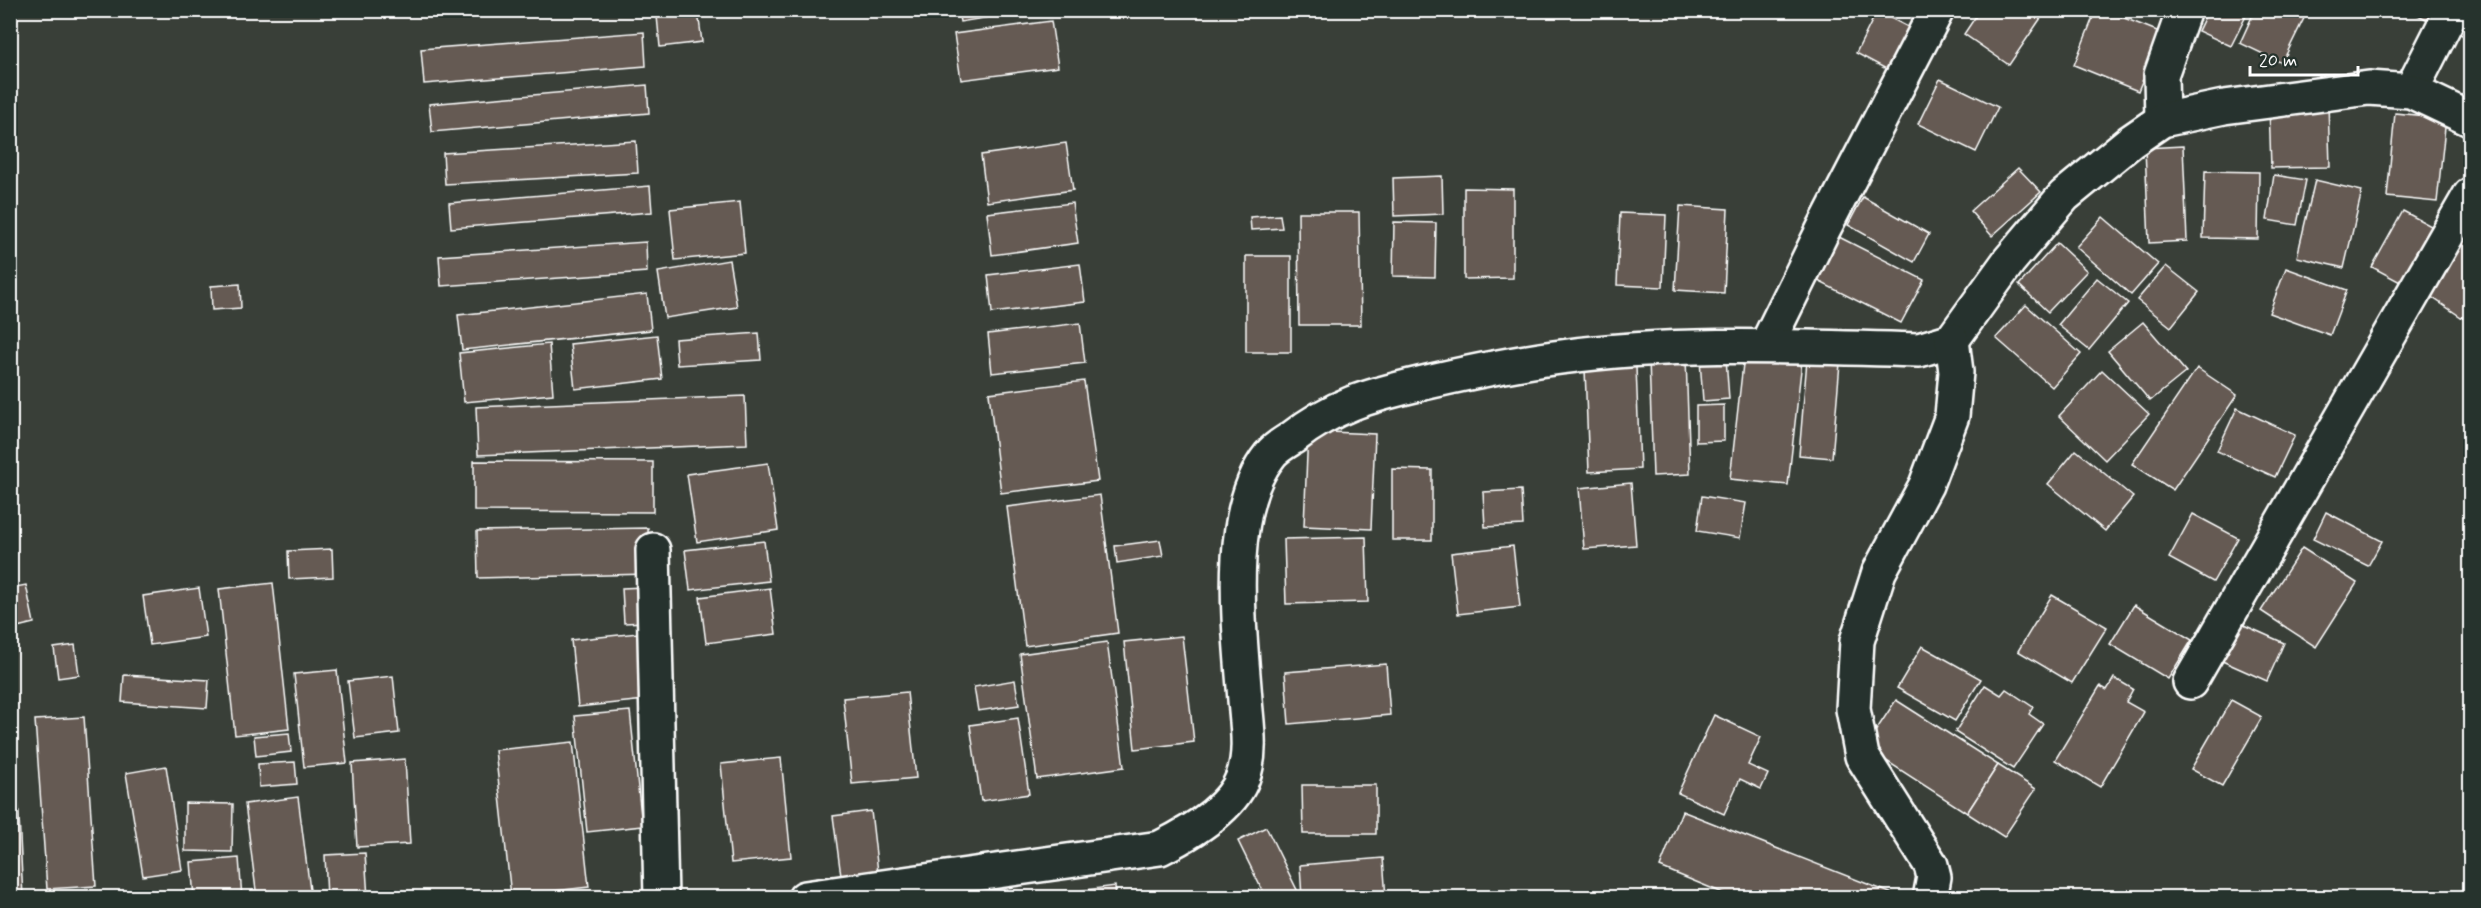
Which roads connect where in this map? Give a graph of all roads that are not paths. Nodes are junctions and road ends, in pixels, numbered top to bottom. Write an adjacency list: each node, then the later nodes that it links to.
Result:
1 (1937, 10): 9 (street)
2 (2184, 10): 6 (street)
3 (2452, 10): 4 (street)
4 (2411, 91): 5 (street); 6 (street)
5 (2470, 119)
6 (2162, 120): 8 (street)
7 (2470, 195): 11 (street)
8 (1952, 340): 9 (street); 14 (street)
9 (1766, 346): 13 (street)
10 (652, 550): 12 (street)
11 (2190, 682)
12 (662, 897)
13 (806, 897)
14 (1930, 897)

